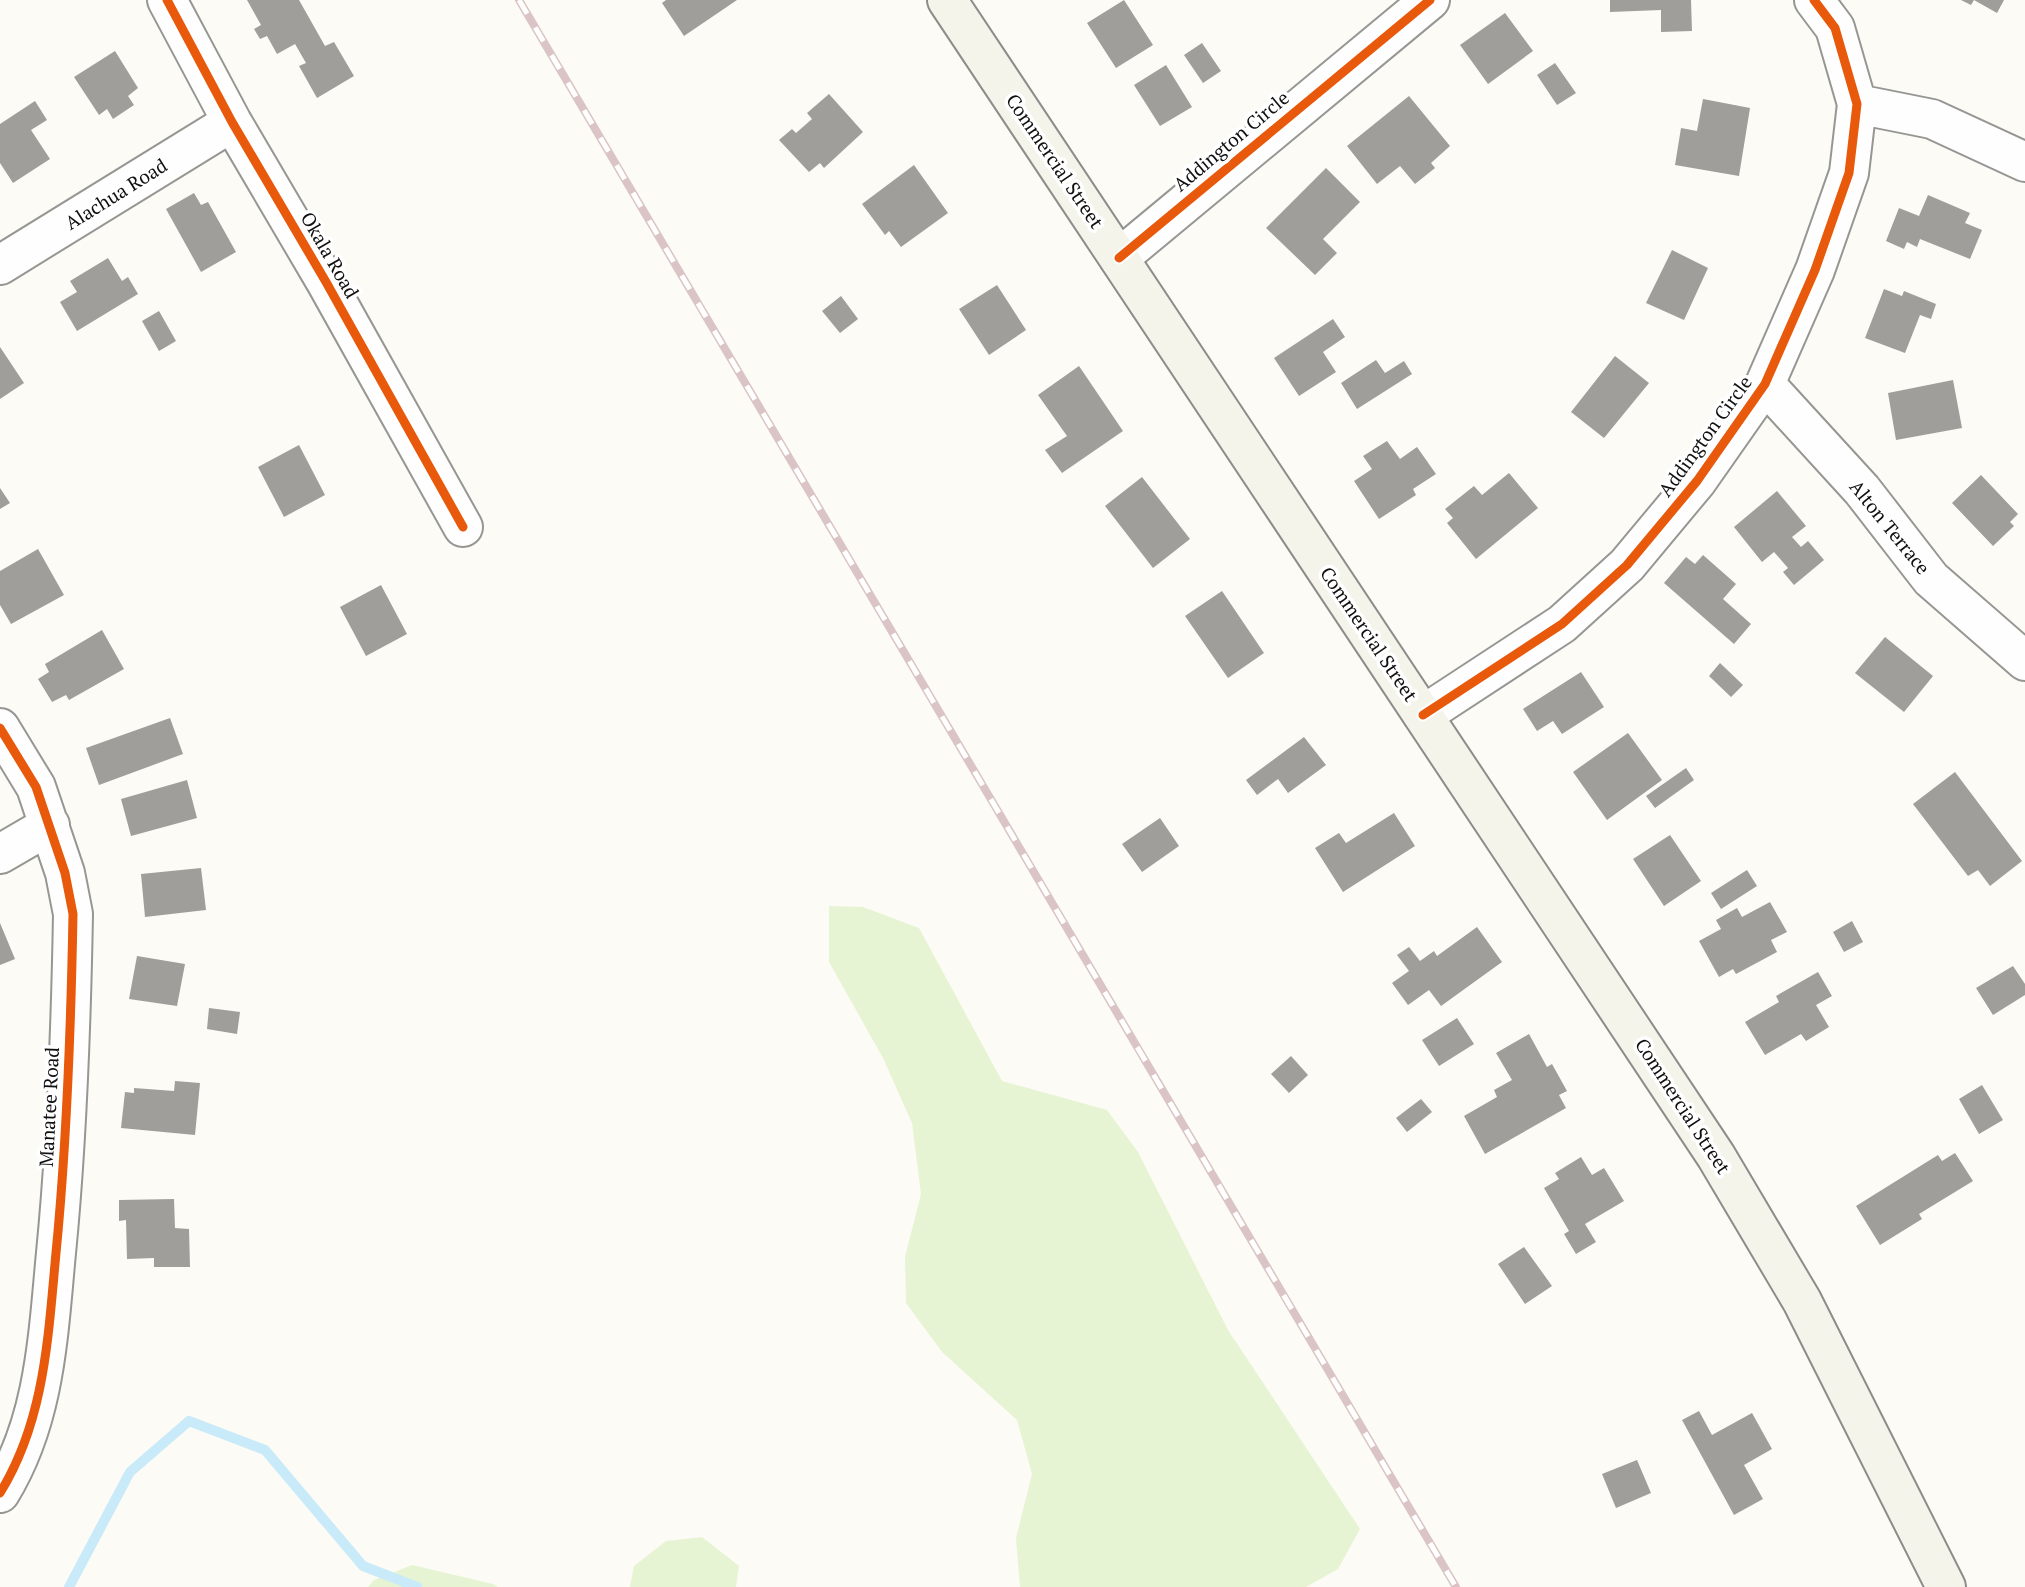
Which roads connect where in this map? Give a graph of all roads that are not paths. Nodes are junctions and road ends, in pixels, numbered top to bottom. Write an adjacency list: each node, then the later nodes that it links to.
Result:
1 (167, 0): 6 (street, Okala Road)
2 (947, 0): 8 (main road, Commercial Street)
3 (1430, 0): 8 (street, Addington Circle)
4 (1814, 0): 5 (street, Addington Circle)
5 (1857, 104): 7 (street); 10 (street, Addington Circle)
6 (232, 122): 9 (street, Alachua Road); 11 (street, Okala Road)
7 (2025, 162)
8 (1119, 258): 13 (main road, Commercial Street)
9 (0, 265)
10 (1765, 384): 12 (street, Alton Terrace); 13 (street, Addington Circle)
11 (463, 527)
12 (2025, 661)
13 (1423, 715): 18 (main road, Commercial Street)
14 (0, 727): 15 (street, Manatee Road)
15 (50, 825): 16 (street); 17 (street, Manatee Road)
16 (0, 854)
17 (0, 1493)
18 (1946, 1587)

